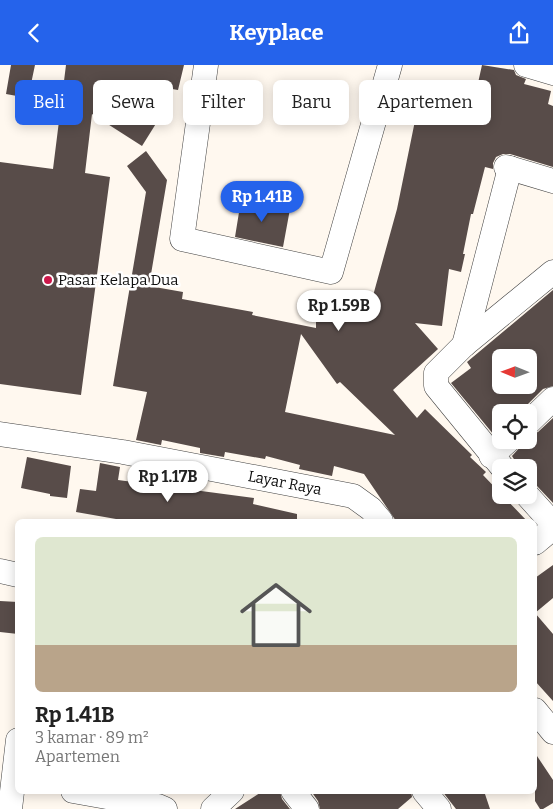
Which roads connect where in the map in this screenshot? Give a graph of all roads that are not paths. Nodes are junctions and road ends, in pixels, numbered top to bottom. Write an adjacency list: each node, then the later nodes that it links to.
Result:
1 (206, 65): 2 (street)
2 (390, 65)
3 (526, 65): 4 (street)
4 (553, 73)
5 (553, 181): 7 (street)
6 (553, 272): 7 (street)
7 (464, 345): 11 (street)
8 (553, 399): 9 (street)
9 (537, 414)
10 (0, 434): 13 (street, Layar Raya)
11 (494, 459)
12 (535, 504): 14 (street)
13 (379, 519)
14 (553, 526): 15 (street)
15 (537, 541)
16 (0, 571): 17 (street)
17 (15, 574)
18 (537, 712): 19 (street)
19 (553, 732)
20 (15, 755): 21 (street)
21 (10, 780): 26 (street)
22 (91, 794): 27 (street)
23 (229, 794): 28 (street)
24 (296, 794): 29 (street)
25 (426, 794): 30 (street)
26 (10, 809)
27 (165, 809)
28 (212, 809)
29 (308, 809)
30 (439, 809)

